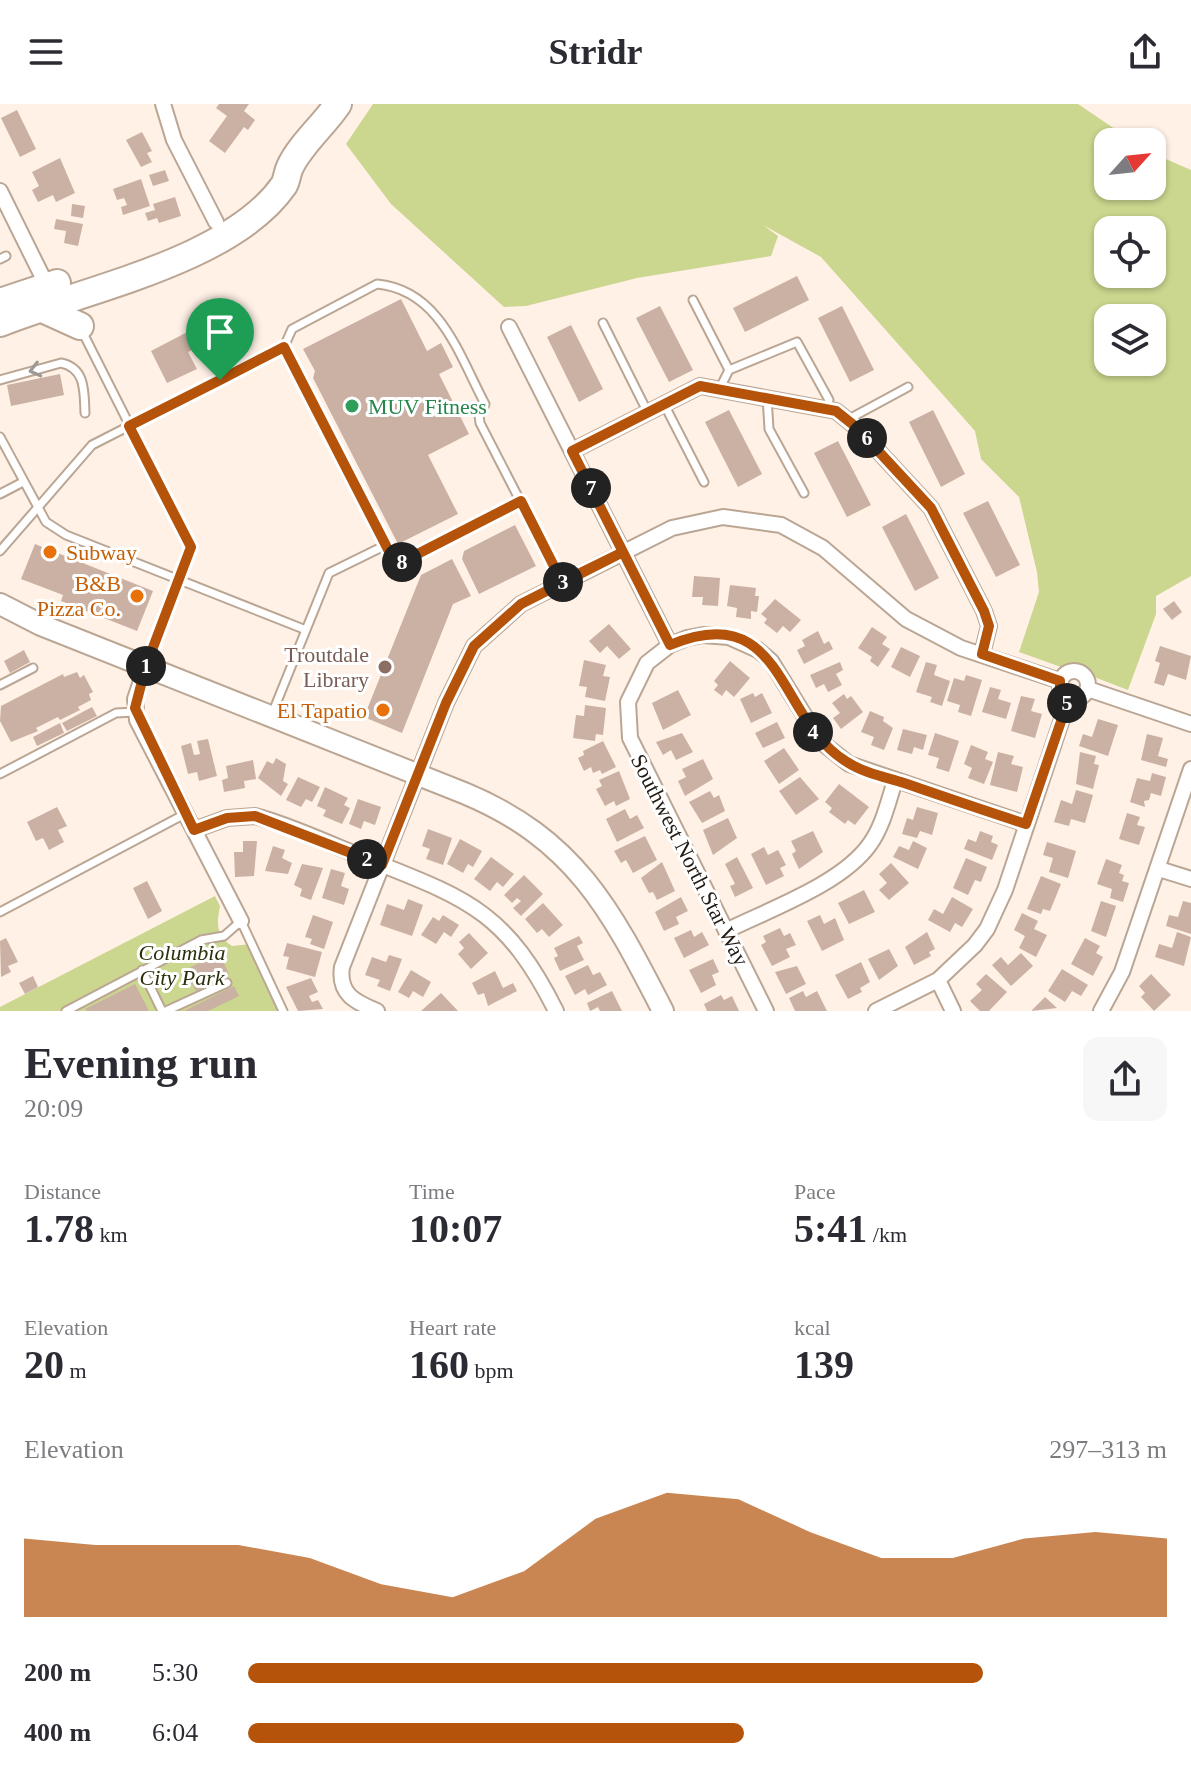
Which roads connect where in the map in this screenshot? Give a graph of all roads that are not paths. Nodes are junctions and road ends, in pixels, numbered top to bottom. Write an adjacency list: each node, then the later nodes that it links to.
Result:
1 (163, 104): 4 (street)
2 (338, 104): 4 (highway)
3 (0, 191): 6 (street)
4 (219, 230): 5 (highway); 6 (highway)
5 (93, 288): 6 (highway); 11 (highway)
6 (43, 297): 8 (highway); 9 (highway); 11 (highway)
7 (693, 300): 14 (lane)
8 (0, 302)
9 (0, 323)
10 (603, 323): 22 (lane)
11 (80, 326): 24 (lane)
12 (509, 327): 26 (street)
13 (284, 347): 24 (lane); 31 (lane); 33 (lane)
14 (729, 370): 17 (lane); 20 (lane)
15 (1, 379): 21 (lane, one-way to 15)
16 (908, 387): 23 (lane)
17 (720, 388): 18 (street); 19 (street)
18 (767, 397): 20 (street); 29 (lane)
19 (664, 404): 22 (street); 28 (lane)
20 (826, 409): 23 (street)
21 (85, 413)
22 (648, 413): 26 (street)
23 (847, 420): 42 (street)
24 (129, 426): 32 (lane); 37 (lane)
25 (0, 437): 27 (lane)
26 (572, 451): 35 (street)
27 (23, 482): 30 (lane); 32 (lane)
28 (704, 482)
29 (804, 493)
30 (0, 494)
31 (521, 501): 33 (lane); 38 (lane)
32 (37, 509): 34 (lane); 37 (lane)
33 (386, 545): 40 (lane)
34 (2, 550): 36 (lane)
35 (623, 552): 38 (street); 41 (street); 42 (street)
36 (0, 559)
37 (180, 581): 40 (lane); 43 (lane)
38 (562, 582): 54 (street)
39 (0, 604): 43 (main road)
40 (306, 630): 50 (lane)
41 (670, 645): 55 (street); 64 (street, Southwest North Star Way)
42 (982, 654): 45 (street)
43 (146, 666): 49 (street); 50 (main road)
44 (33, 668): 46 (lane)
45 (1060, 681): 47 (street); 48 (street)
46 (0, 685)
47 (1088, 689): 48 (street); 51 (street)
48 (1069, 698): 57 (street)
49 (135, 712): 53 (lane); 56 (street)
50 (272, 716): 54 (main road)
51 (1191, 724)
52 (1191, 769): 60 (street)
53 (0, 774)
54 (419, 775): 59 (street); 73 (main road)
55 (895, 781): 57 (street); 64 (street)
56 (185, 814): 58 (street); 62 (lane)
57 (1026, 824): 66 (street)
58 (194, 830): 59 (street); 63 (street)
59 (382, 865): 71 (street); 72 (street)
60 (1159, 869): 61 (street); 77 (street)
61 (1191, 879)
62 (0, 912)
63 (241, 921): 65 (lane); 70 (lane)
64 (726, 931): 74 (street, Southwest North Star Way)
65 (142, 970): 68 (lane); 69 (lane)
66 (938, 980): 75 (street); 76 (street)
67 (227, 983): 69 (lane)
68 (66, 1011)
69 (164, 1011)
70 (283, 1011)
71 (377, 1011)
72 (556, 1011)
73 (663, 1011)
74 (766, 1011)
75 (876, 1011)
76 (953, 1011)
77 (1101, 1011)

